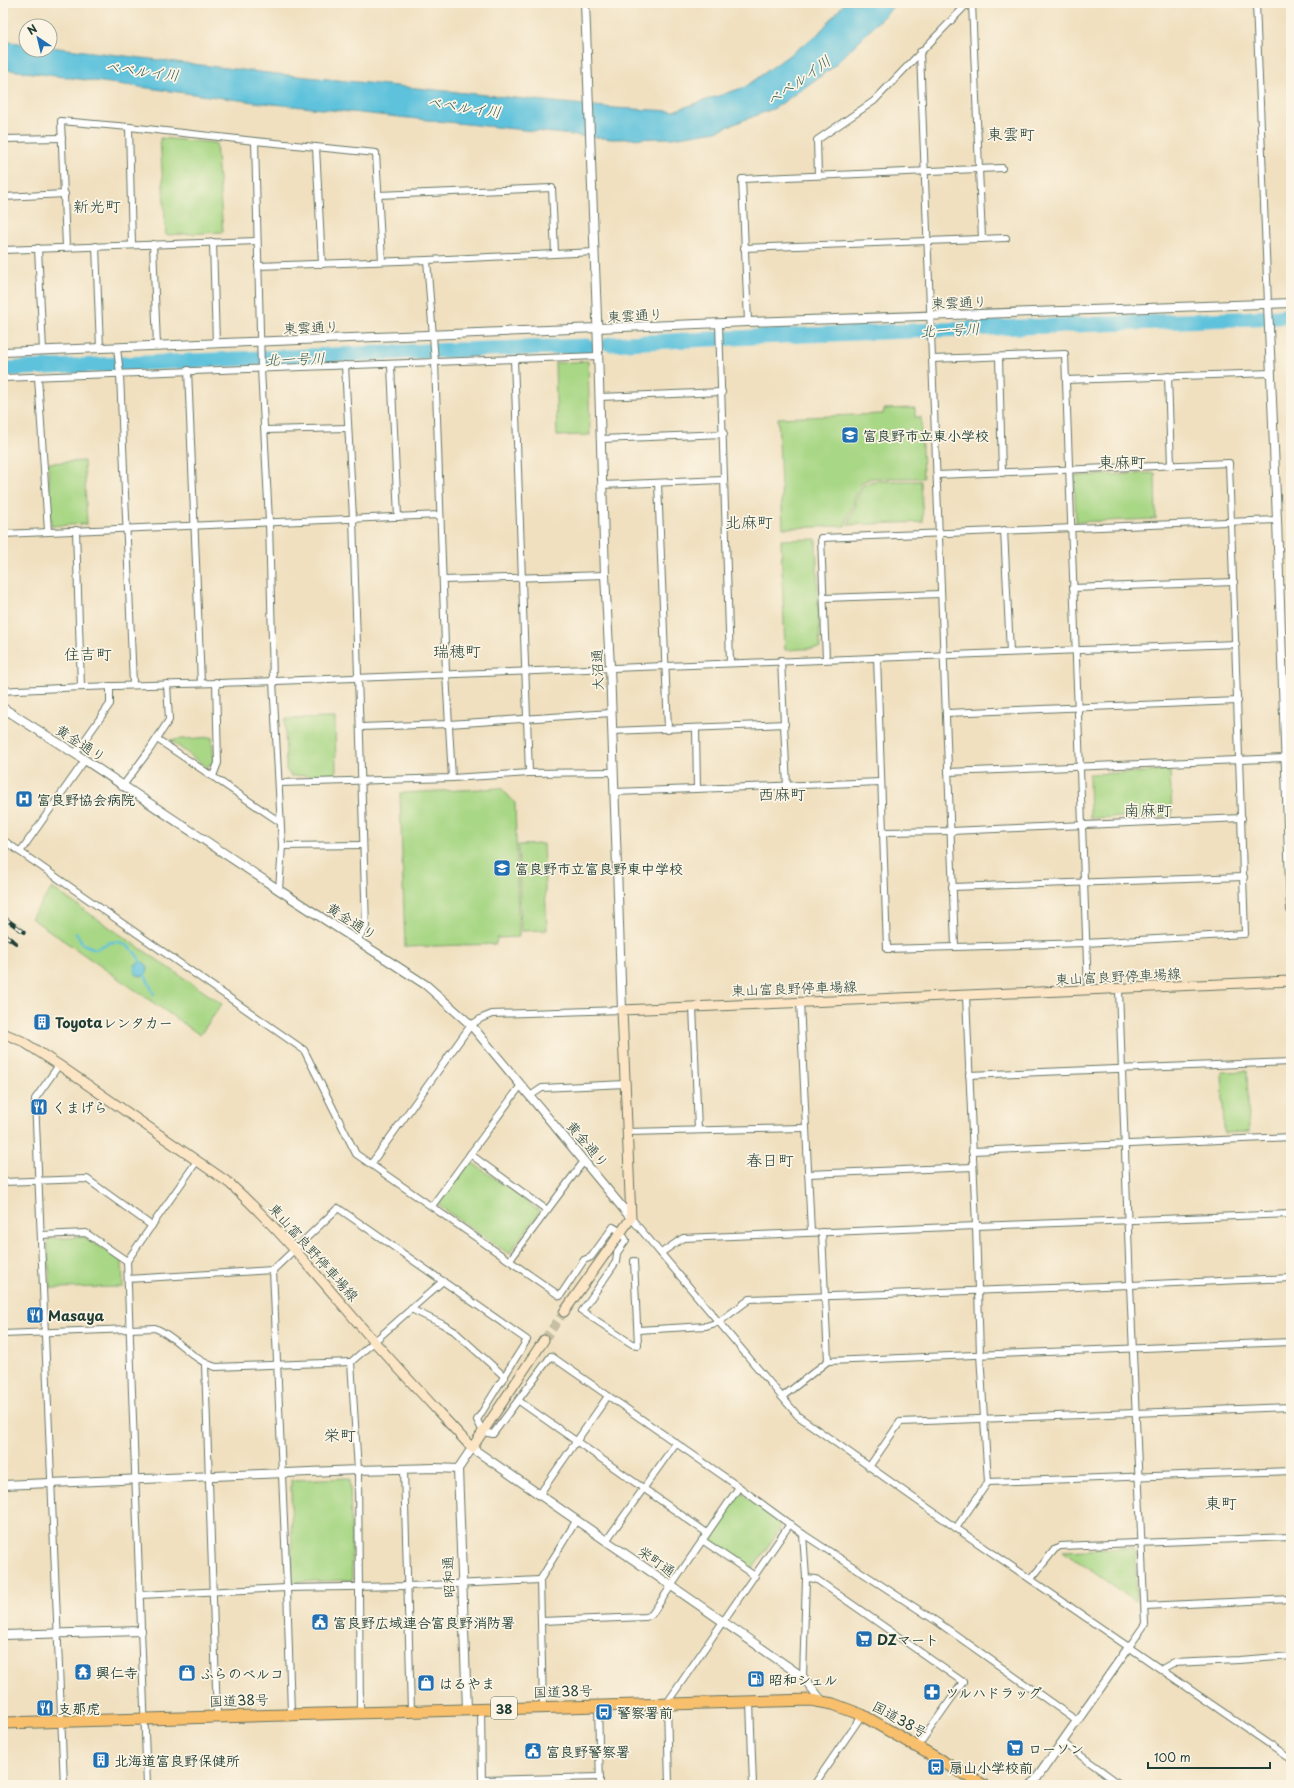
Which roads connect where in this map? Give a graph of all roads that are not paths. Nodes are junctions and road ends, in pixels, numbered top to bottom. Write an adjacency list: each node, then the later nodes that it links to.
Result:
1 (585, 3): 30 (street, 大沼通)
2 (968, 3): 5 (street)
3 (972, 3): 12 (street)
4 (1256, 3): 37 (street)
5 (920, 52): 13 (street); 14 (street)
6 (128, 127): 7 (street); 9 (street); 24 (street)
7 (62, 138): 8 (street); 15 (street)
8 (3, 139)
9 (255, 141): 10 (street); 20 (street)
10 (316, 147): 16 (street); 34 (street)
11 (1002, 168): 12 (street)
12 (978, 169): 13 (street); 19 (street)
13 (925, 170): 14 (street); 21 (street)
14 (818, 175): 28 (street)
15 (65, 194): 17 (street); 26 (street)
16 (378, 195): 31 (street); 33 (street)
17 (3, 197)
18 (1006, 238): 19 (street)
19 (982, 239): 21 (street)
20 (257, 241): 22 (street); 35 (street)
21 (927, 241): 28 (street); 38 (street)
22 (212, 242): 23 (street); 44 (street)
23 (153, 244): 24 (street); 45 (street)
24 (132, 245): 25 (street)
25 (96, 246): 26 (street); 46 (street)
26 (66, 247): 27 (street)
27 (38, 248): 29 (street); 48 (street)
28 (744, 248): 39 (street)
29 (3, 250)
30 (595, 252): 31 (street); 41 (street, 大沼通)
31 (555, 253): 32 (street)
32 (427, 260): 33 (street); 42 (street)
33 (382, 261): 34 (street)
34 (322, 264): 35 (street)
35 (258, 266): 43 (street)
36 (1291, 303): 37 (street, 東雲通り)
37 (1268, 304): 38 (street, 東雲通り); 60 (street)
38 (930, 316): 39 (street, 東雲通り); 54 (street)
39 (748, 322): 40 (street, 東雲通り)
40 (719, 324): 41 (street, 東雲通り); 65 (street)
41 (597, 329): 42 (street, 東雲通り); 50 (street, 大沼通)
42 (432, 336): 43 (street, 東雲通り); 52 (street)
43 (261, 342): 44 (street, 東雲通り); 56 (street)
44 (216, 344): 45 (street, 東雲通り)
45 (157, 346): 47 (street, 東雲通り)
46 (100, 348): 47 (street, 東雲通り); 48 (street, 東雲通り)
47 (117, 348): 59 (street)
48 (43, 350): 49 (street, 東雲通り)
49 (3, 352)
50 (598, 356): 53 (street); 66 (street, 大沼通)
51 (999, 357): 54 (street); 64 (street); 73 (street)
52 (434, 359): 53 (street); 55 (street); 78 (street)
53 (514, 359): 93 (street)
54 (932, 359): 74 (street)
55 (345, 365): 56 (street); 67 (street)
56 (261, 366): 58 (street); 68 (street)
57 (391, 366): 79 (street)
58 (188, 370): 59 (street); 84 (street)
59 (119, 371): 63 (street); 86 (street)
60 (1271, 373): 61 (street); 81 (street)
61 (1168, 376): 64 (street); 71 (street)
62 (3, 378): 63 (street)
63 (38, 378): 89 (street)
64 (1066, 380): 72 (street)
65 (722, 392): 66 (street); 69 (street)
66 (600, 397): 70 (street, 大沼通)
67 (348, 428): 68 (street); 80 (street)
68 (264, 430): 82 (street)
69 (724, 434): 70 (street); 75 (street)
70 (601, 439): 77 (street, 大沼通)
71 (1171, 466): 72 (street); 83 (street)
72 (1069, 470): 73 (street); 85 (street)
73 (1002, 473): 74 (street)
74 (937, 475): 90 (street)
75 (723, 480): 76 (street); 106 (street)
76 (658, 483): 77 (street); 107 (street)
77 (602, 485): 92 (street, 大沼通)
78 (440, 515): 79 (street); 94 (street)
79 (398, 517): 80 (street)
80 (353, 518): 82 (street); 111 (street)
81 (1277, 520): 83 (street); 134 (street)
82 (269, 521): 84 (street); 112 (street)
83 (1232, 521): 85 (street); 95 (street)
84 (195, 525): 86 (street); 114 (street)
85 (1071, 528): 88 (street); 96 (street)
86 (126, 529): 87 (street); 115 (street)
87 (76, 530): 89 (street); 118 (street)
88 (1004, 530): 90 (street); 101 (street)
89 (48, 531): 91 (street)
90 (939, 533): 97 (street); 98 (street)
91 (3, 534)
92 (605, 576): 93 (street); 108 (street, 大沼通)
93 (522, 578): 94 (street); 109 (street)
94 (443, 580): 110 (street)
95 (1234, 582): 96 (street); 99 (street)
96 (1073, 588): 100 (street)
97 (941, 594): 98 (street); 102 (street)
98 (824, 598): 104 (street)
99 (1236, 644): 100 (street); 120 (street)
100 (1075, 649): 101 (street); 122 (street)
101 (1010, 652): 102 (street)
102 (943, 655): 103 (street); 124 (street)
103 (878, 657): 104 (street); 144 (street)
104 (826, 659): 105 (street)
105 (781, 660): 106 (street); 127 (street)
106 (730, 662): 107 (street)
107 (666, 665): 108 (street); 130 (street)
108 (610, 667): 109 (street); 123 (street, 大沼通)
109 (526, 670): 110 (street); 125 (street)
110 (446, 673): 111 (street); 126 (street)
111 (358, 676): 112 (street); 128 (street)
112 (273, 681): 113 (street); 145 (street)
113 (216, 682): 114 (street); 141 (street)
114 (201, 683): 116 (street)
115 (132, 684): 116 (street); 117 (street)
116 (167, 684): 132 (street)
117 (110, 686): 118 (street); 133 (street)
118 (81, 687): 119 (street)
119 (3, 691)
120 (1238, 701): 122 (street); 135 (street)
121 (3, 708): 133 (street, 黄金通り)
122 (1077, 708): 124 (street); 137 (street)
123 (611, 713): 125 (street); 131 (street, 大沼通)
124 (947, 713): 139 (street)
125 (528, 719): 126 (street); 140 (street)
126 (450, 724): 128 (street); 142 (street)
127 (785, 724): 129 (street); 147 (street)
128 (360, 727): 143 (street)
129 (696, 729): 130 (street); 148 (street)
130 (668, 730): 131 (street)
131 (612, 731): 138 (street, 大沼通)
132 (157, 739): 141 (street); 146 (street)
133 (75, 754): 136 (street, 黄金通り)
134 (1286, 758): 135 (street); 163 (street)
135 (1240, 759): 137 (street); 150 (street)
136 (85, 760): 146 (street, 黄金通り); 158 (street)
137 (1080, 766): 139 (street); 152 (street)
138 (613, 772): 140 (street); 149 (street, 大沼通)
139 (948, 772): 153 (street)
140 (529, 773): 142 (street)
141 (213, 776): 151 (street)
142 (452, 778): 143 (street)
143 (361, 780): 145 (street); 157 (street)
144 (881, 782): 147 (street); 154 (street)
145 (279, 783): 151 (street)
146 (122, 786): 162 (street, 黄金通り)
147 (787, 786): 148 (street)
148 (697, 789): 149 (street)
149 (614, 792): 173 (street, 大沼通)
150 (1242, 818): 152 (street); 159 (street)
151 (280, 822): 156 (street)
152 (1081, 825): 153 (street); 160 (street)
153 (951, 831): 154 (street); 161 (street)
154 (883, 832): 166 (street)
155 (3, 840): 158 (street)
156 (282, 846): 157 (street); 162 (street)
157 (363, 846): 164 (street)
158 (20, 852): 192 (street)
159 (1244, 877): 160 (street); 165 (street)
160 (1083, 883): 161 (street); 165 (street)
161 (952, 888): 166 (street)
162 (279, 890): 164 (street, 黄金通り)
163 (1291, 910)
164 (357, 940): 174 (street, 黄金通り)
165 (1086, 943): 166 (street); 169 (street)
166 (955, 946)
167 (1291, 982): 168 (main road, 東山富良野停車場線)
168 (1119, 990): 169 (main road, 東山富良野停車場線); 178 (street)
169 (1088, 991): 170 (main road, 東山富良野停車場線)
170 (966, 996): 171 (main road, 東山富良野停車場線); 179 (street)
171 (800, 1002): 172 (main road, 東山富良野停車場線); 183 (street)
172 (693, 1006): 173 (main road, 東山富良野停車場線); 184 (street)
173 (622, 1010): 174 (street); 180 (main road)
174 (471, 1025): 181 (street, 黄金通り); 192 (street)
175 (3, 1033): 177 (main road, 東山富良野停車場線)
176 (1291, 1062): 178 (street)
177 (59, 1065): 190 (main road, 東山富良野停車場線); 195 (street)
178 (1122, 1069): 179 (street); 187 (street)
179 (969, 1075): 188 (street)
180 (625, 1084): 182 (street); 185 (main road)
181 (521, 1085): 182 (street, 黄金通り); 189 (street)
182 (530, 1096): 191 (street, 黄金通り)
183 (805, 1128): 184 (street); 194 (street)
184 (698, 1130): 185 (street)
185 (627, 1132): 200 (main road)
186 (1291, 1137): 187 (street)
187 (1125, 1144): 188 (street); 201 (street)
188 (972, 1150): 193 (street)
189 (470, 1154): 197 (street); 198 (street)
190 (197, 1161): 202 (street); 208 (main road, 東山富良野停車場線)
191 (584, 1161): 198 (street); 200 (street, 黄金通り)
192 (371, 1164): 197 (street)
193 (973, 1167): 194 (street); 203 (street)
194 (808, 1174): 205 (street)
195 (38, 1181): 196 (street); 202 (street); 207 (street)
196 (3, 1182)
197 (432, 1206): 211 (street)
198 (547, 1210): 211 (street)
199 (1291, 1214): 201 (street)
200 (631, 1218): 204 (main road); 209 (street)
201 (1127, 1219): 203 (street); 217 (street)
202 (152, 1226): 210 (street)
203 (976, 1226): 206 (street); 218 (street)
204 (621, 1232): 211 (street); 221 (main road); 224 (street)
205 (811, 1232): 206 (street); 209 (street)
206 (822, 1232): 219 (street)
207 (41, 1235): 210 (street); 225 (street)
208 (294, 1249): 213 (street); 216 (street); 228 (main road, 東山富良野停車場線)
209 (661, 1253): 222 (street)
210 (127, 1260): 215 (street)
211 (510, 1260)
212 (634, 1261): 224 (street)
213 (273, 1270): 215 (street); 235 (street)
214 (1291, 1278): 217 (street)
215 (128, 1279): 223 (street)
216 (443, 1281): 220 (street); 236 (street)
217 (1130, 1285): 218 (street); 230 (street)
218 (978, 1290): 219 (street); 231 (street)
219 (824, 1296): 222 (street); 232 (street)
220 (411, 1309): 228 (street); 236 (street)
221 (564, 1312)
222 (719, 1322): 224 (street); 238 (street)
223 (130, 1328): 225 (street); 234 (street); 255 (street)
224 (638, 1330)
225 (44, 1332): 226 (street); 257 (street)
226 (3, 1334)
227 (544, 1340): 243 (main road)
228 (375, 1342): 233 (street); 246 (main road, 東山富良野停車場線)
229 (1291, 1342): 230 (street)
230 (1134, 1348): 231 (street); 241 (street)
231 (980, 1354): 232 (street); 242 (street)
232 (828, 1361): 238 (street)
233 (351, 1362): 235 (street); 249 (street)
234 (205, 1364): 235 (street); 253 (street)
235 (278, 1366): 252 (street)
236 (505, 1377): 243 (street)
237 (608, 1396): 239 (street); 244 (street); 245 (street)
238 (782, 1397): 247 (street)
239 (518, 1401): 243 (street); 244 (street)
240 (1291, 1407): 241 (street)
241 (1135, 1414): 242 (street); 254 (street)
242 (984, 1419): 247 (street); 256 (street)
243 (483, 1432): 246 (main road)
244 (577, 1443): 260 (street); 261 (street)
245 (676, 1443): 259 (street); 260 (street)
246 (472, 1448): 248 (street); 261 (street, 栄町通)
247 (868, 1466): 264 (street)
248 (458, 1469): 250 (street); 275 (street, 昭和通)
249 (358, 1470): 250 (street); 252 (street); 278 (street)
250 (404, 1470): 276 (street)
251 (1291, 1472): 254 (street)
252 (282, 1474): 253 (street); 279 (street)
253 (208, 1476): 255 (street); 280 (street)
254 (1139, 1478): 256 (street); 270 (street)
255 (135, 1479): 257 (street); 281 (street)
256 (988, 1482): 264 (street)
257 (50, 1483): 258 (street); 287 (street)
258 (3, 1485)
259 (739, 1487): 263 (street); 265 (street)
260 (643, 1488): 265 (street); 269 (street)
261 (539, 1495): 262 (street, 栄町通)
262 (576, 1521): 269 (street, 栄町通); 274 (street)
263 (790, 1524): 266 (street); 271 (street)
264 (956, 1528): 273 (street)
265 (707, 1533): 268 (street)
266 (803, 1534): 272 (street); 307 (street)
267 (1291, 1537): 270 (street)
268 (702, 1540): 271 (street); 277 (street)
269 (606, 1541): 277 (street, 栄町通)
270 (1141, 1544): 273 (street); 283 (street)
271 (755, 1576): 285 (street)
272 (806, 1578): 292 (street); 310 (street)
273 (1031, 1579): 289 (street)
274 (540, 1580): 275 (street); 284 (street)
275 (462, 1583): 276 (street); 299 (street, 昭和通)
276 (408, 1586): 278 (street); 300 (street)
277 (671, 1586): 284 (street); 285 (street, 栄町通)
278 (358, 1587): 279 (street); 302 (street)
279 (288, 1588): 280 (street); 301 (street)
280 (213, 1592): 281 (street); 304 (street)
281 (140, 1595): 286 (street)
282 (1291, 1598): 283 (street)
283 (1145, 1606): 289 (street)
284 (541, 1621): 297 (street)
285 (723, 1622): 292 (street, 栄町通); 295 (street)
286 (141, 1631): 287 (street); 305 (street)
287 (56, 1633): 288 (street); 306 (street)
288 (3, 1635)
289 (1129, 1647): 291 (street); 307 (street)
290 (1291, 1656): 291 (street)
291 (1162, 1669): 311 (street)
292 (803, 1677): 293 (street, 栄町通)
293 (822, 1701): 294 (highway, 国道38号 / 38); 303 (highway, 国道38号 / 38)
294 (750, 1702): 295 (highway, 国道38号 / 38); 318 (street)
295 (668, 1703): 296 (highway, 国道38号 / 38); 317 (street)
296 (598, 1705): 297 (highway, 国道38号 / 38); 312 (street)
297 (542, 1707): 298 (highway, 国道38号 / 38)
298 (481, 1708): 299 (highway, 国道38号 / 38); 313 (street)
299 (467, 1709): 300 (highway, 国道38号 / 38)
300 (411, 1711): 302 (highway, 国道38号 / 38)
301 (291, 1713): 302 (highway, 国道38号 / 38); 304 (highway, 国道38号 / 38)
302 (360, 1713)
303 (862, 1715): 310 (highway, 国道38号 / 38); 319 (street)
304 (217, 1716): 305 (highway, 国道38号 / 38)
305 (145, 1717): 306 (highway, 国道38号 / 38); 315 (street)
306 (62, 1720): 308 (highway, 国道38号 / 38); 314 (street)
307 (1077, 1720): 309 (street)
308 (3, 1722)
309 (1062, 1742): 321 (street); 322 (street)
310 (918, 1746): 320 (highway, 国道38号 / 38)
311 (1291, 1758)
312 (600, 1777): 313 (street); 316 (street)
313 (482, 1782)
314 (64, 1785)
315 (147, 1785)
316 (600, 1785)
317 (669, 1785)
318 (753, 1785)
319 (814, 1785)
320 (984, 1785)
321 (1032, 1785)
322 (1121, 1785)

